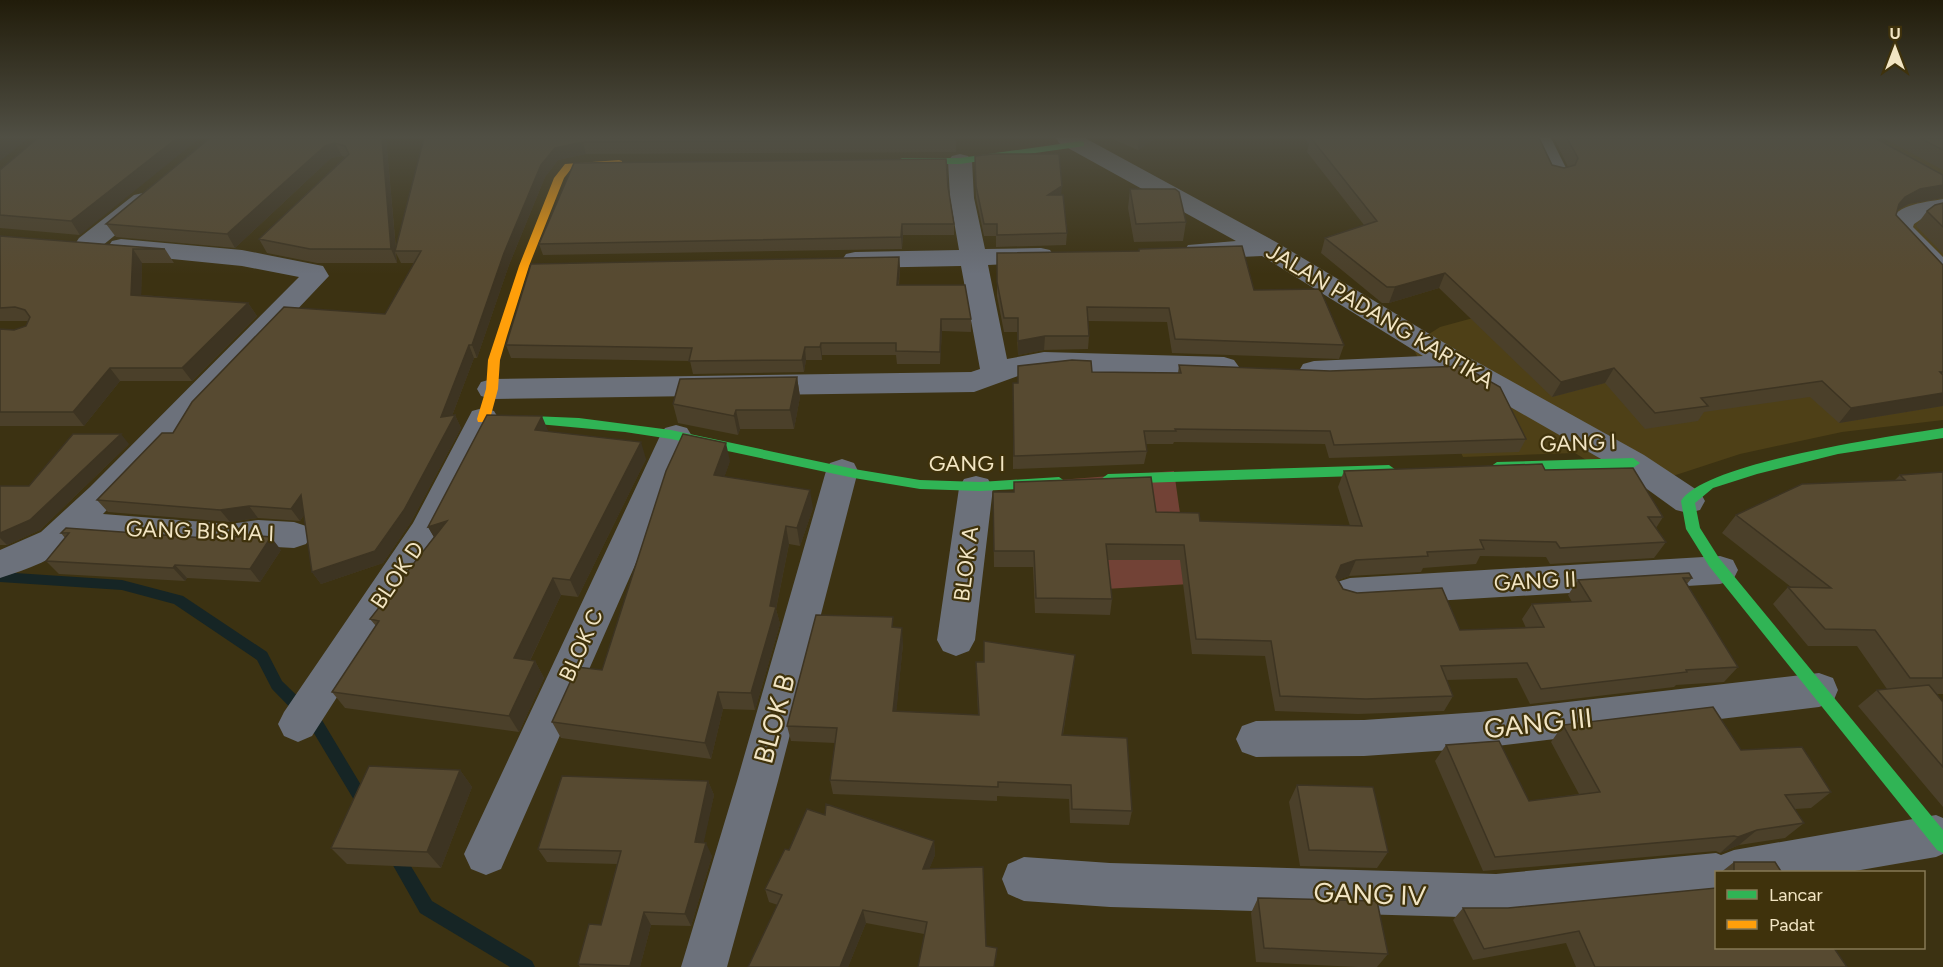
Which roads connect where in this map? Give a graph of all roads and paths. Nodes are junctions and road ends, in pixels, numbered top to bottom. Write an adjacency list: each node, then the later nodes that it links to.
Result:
1 (558, 183): 18 (street)
2 (961, 183): 11 (street)
3 (1150, 183): 7 (street, JALAN PADANG KARTIKA)
4 (158, 188): 10 (street)
5 (1943, 206): 13 (street)
6 (267, 234): 10 (street)
7 (1267, 248): 8 (street); 14 (street, JALAN PADANG KARTIKA)
8 (1173, 251)
9 (1067, 255): 11 (street)
10 (242, 258): 29 (street)
11 (973, 258): 12 (street); 17 (street)
12 (831, 261)
13 (1943, 273)
14 (1458, 364): 16 (street); 21 (street, JALAN PADANG KARTIKA)
15 (1256, 369): 17 (street)
16 (1291, 370)
17 (995, 372): 18 (street)
18 (488, 404): 20 (street, GANG I); 36 (street, BLOK D)
19 (1943, 433): 28 (street)
20 (676, 436): 24 (street, GANG I); 39 (street, BLOK C)
21 (1634, 463): 22 (street, GANG I); 28 (street, JALAN PADANG KARTIKA)
22 (1481, 468)
23 (1399, 470): 25 (street)
24 (842, 471): 27 (street, GANG I); 43 (street, BLOK B)
25 (1094, 480)
26 (1071, 481): 27 (street, GANG I)
27 (976, 488): 34 (street, BLOK A)
28 (1688, 501): 32 (street)
29 (70, 525): 30 (street, GANG BISMA I); 31 (street)
30 (294, 535)
31 (0, 564)
32 (1720, 570): 33 (street, GANG II); 35 (street)
33 (1350, 592)
34 (956, 640)
35 (1820, 690): 37 (street, GANG III); 38 (street)
36 (298, 724)
37 (1256, 739)
38 (1940, 840): 40 (street)
39 (486, 854)
40 (1744, 871)
41 (1715, 875): 42 (street, GANG IV)
42 (1024, 879)
43 (704, 967)

